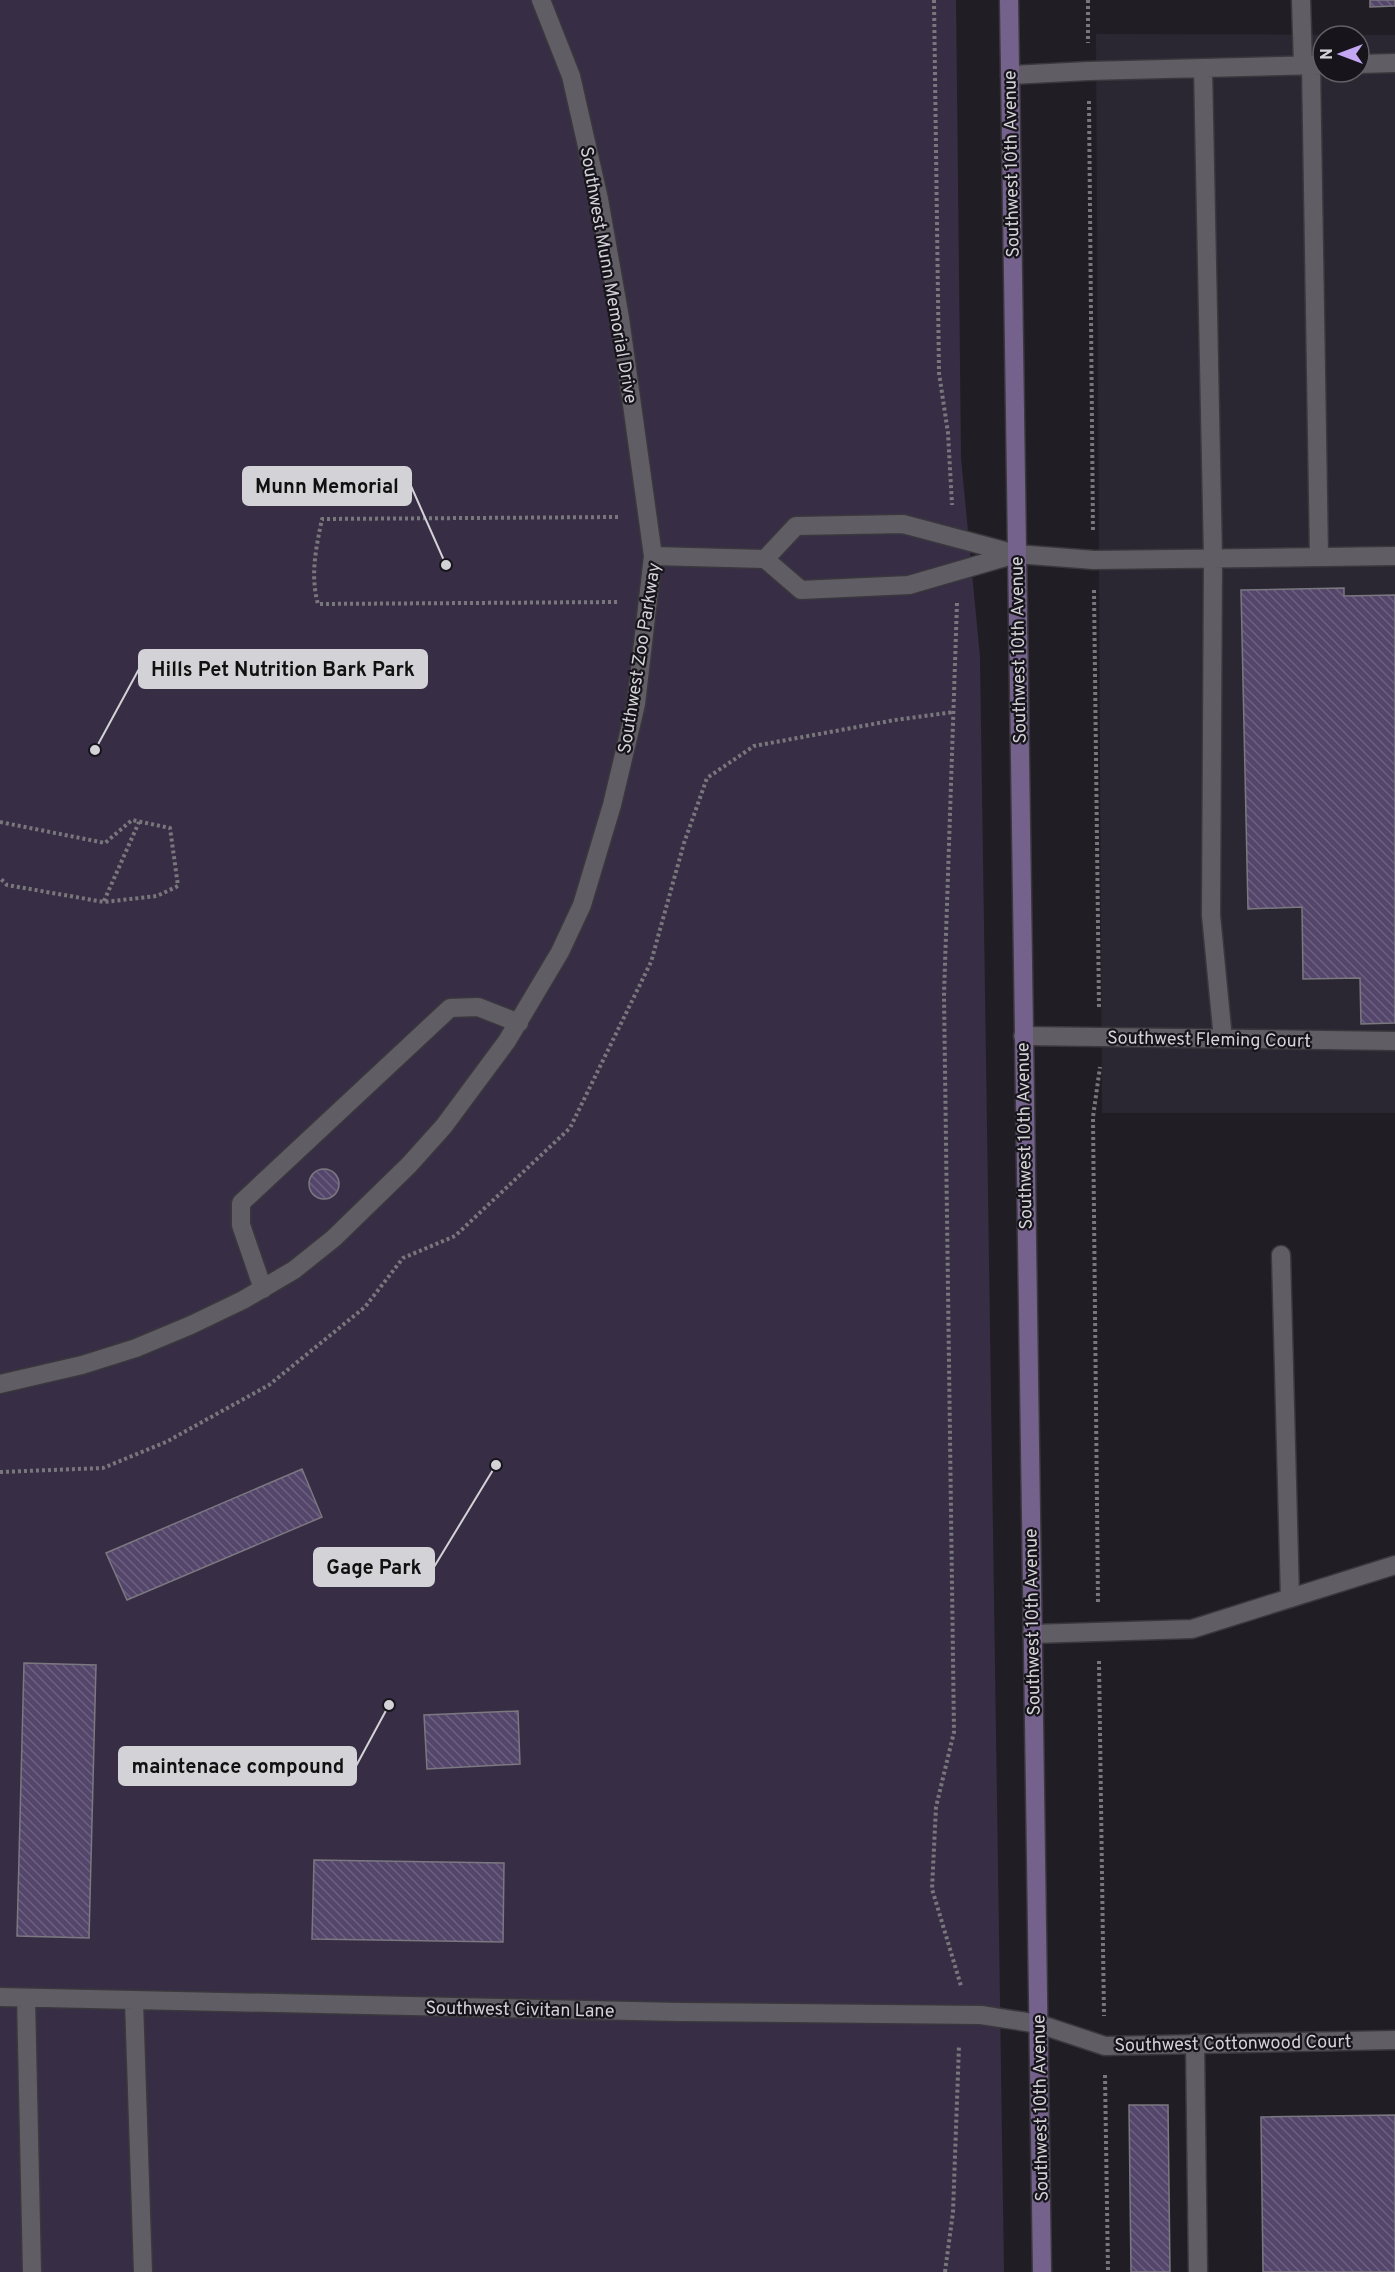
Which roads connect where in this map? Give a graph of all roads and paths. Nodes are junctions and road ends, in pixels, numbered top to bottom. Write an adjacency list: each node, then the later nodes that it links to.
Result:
1 (541, 0): 17 (street, Southwest Munn Memorial Drive)
2 (934, 0): 15 (path)
3 (1010, 0): 12 (main road, Southwest 10th Avenue)
4 (1088, 0): 11 (path)
5 (1301, 0): 6 (street)
6 (1311, 59)
7 (1395, 63): 8 (street)
8 (1371, 64)
9 (1311, 65): 10 (street)
10 (1203, 68): 11 (street); 20 (street)
11 (1088, 71): 12 (street); 22 (path)
12 (1010, 75): 16 (main road, Southwest 10th Avenue)
13 (1312, 84): 19 (street)
14 (618, 517): 24 (path)
15 (954, 538): 16 (street); 21 (street)
16 (1016, 554): 22 (street); 23 (street); 31 (main road, Southwest 10th Avenue)
17 (653, 556): 21 (street, Southwest Zoo Parkway); 30 (street, Southwest Zoo Parkway)
18 (1395, 556): 19 (street)
19 (1319, 557): 20 (street)
20 (1213, 558): 22 (street); 33 (street)
21 (765, 559): 23 (street)
22 (1094, 560): 32 (path)
23 (957, 570): 25 (path)
24 (618, 602)
25 (954, 712): 38 (path); 46 (path)
26 (0, 822): 27 (path)
27 (139, 822): 29 (path); 29 (path)
28 (0, 878): 29 (path)
29 (104, 902)
30 (519, 1023): 36 (street, Southwest Zoo Parkway); 36 (street)
31 (1023, 1036): 32 (street, Southwest Fleming Court); 42 (main road, Southwest 10th Avenue)
32 (1099, 1037): 33 (street, Southwest Fleming Court); 41 (path)
33 (1222, 1039): 34 (street, Southwest Fleming Court)
34 (1395, 1041)
35 (1281, 1255): 40 (street)
36 (263, 1289): 37 (street, Southwest Zoo Parkway)
37 (0, 1384)
38 (0, 1472)
39 (1395, 1564): 40 (street)
40 (1290, 1598): 41 (street)
41 (1098, 1632): 42 (street); 50 (path)
42 (1032, 1634): 47 (main road, Southwest 10th Avenue)
43 (0, 1997): 44 (street, Southwest Civitan Lane)
44 (26, 1998): 45 (street, Southwest Civitan Lane); 52 (street)
45 (134, 2001): 46 (street, Southwest Civitan Lane); 53 (street)
46 (960, 2015): 47 (street, Southwest Civitan Lane); 54 (path)
47 (1039, 2024): 50 (street, Southwest Cottonwood Court); 55 (main road, Southwest 10th Avenue)
48 (1386, 2040): 49 (street, Southwest Cottonwood Court); 51 (street)
49 (1195, 2043): 50 (street, Southwest Cottonwood Court); 57 (street)
50 (1105, 2046): 56 (path)
51 (1395, 2051)
52 (32, 2272)
53 (143, 2272)
54 (945, 2272)
55 (1042, 2272)
56 (1108, 2272)
57 (1198, 2272)

